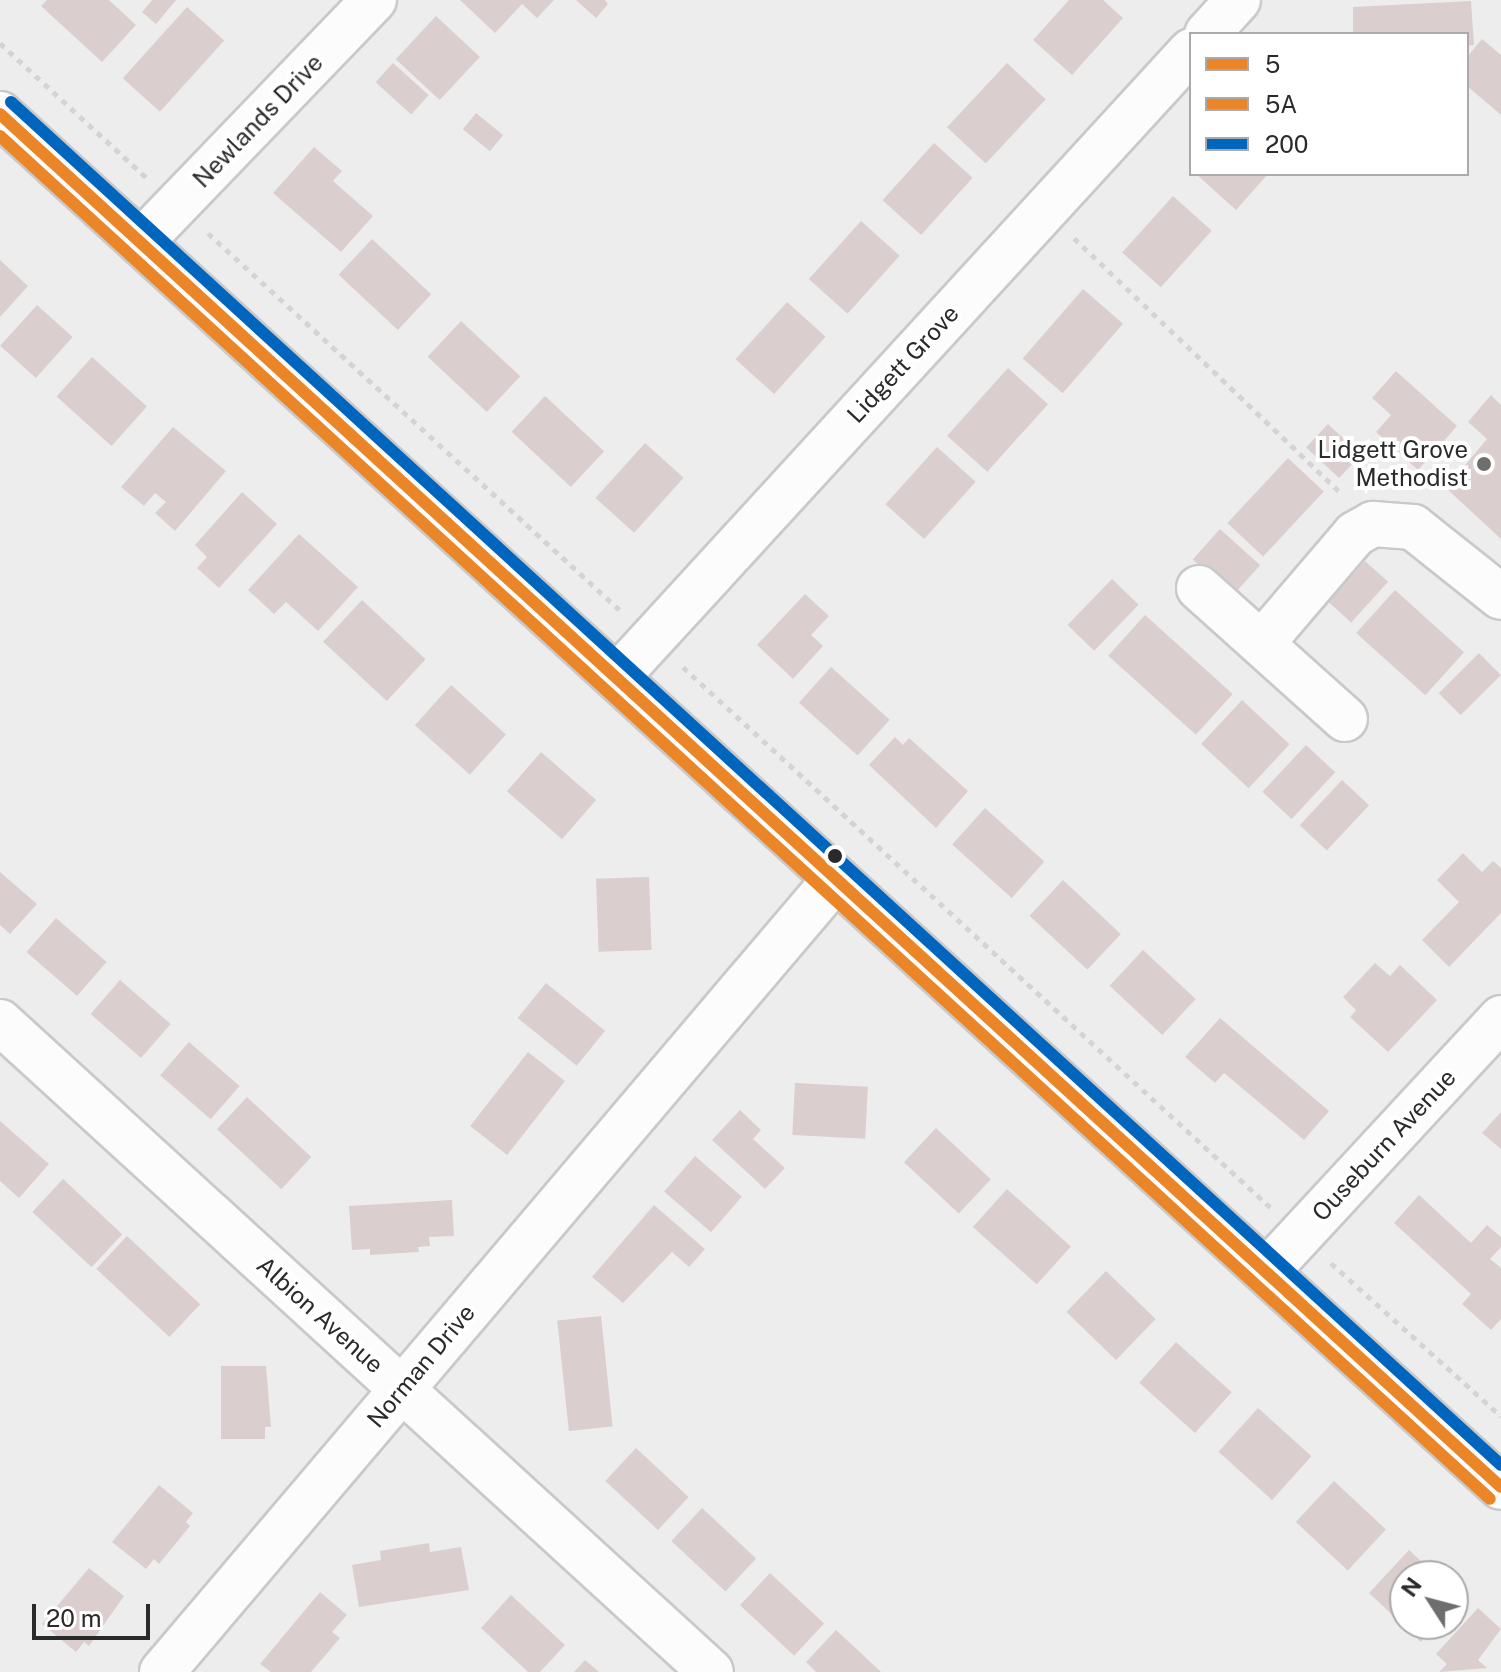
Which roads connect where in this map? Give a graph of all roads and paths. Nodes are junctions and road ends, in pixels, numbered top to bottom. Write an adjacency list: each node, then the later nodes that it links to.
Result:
1 (374, 0): 7 (street, Newlands Drive)
2 (1238, 0): 3 (street)
3 (1209, 32)
4 (0, 43): 7 (path)
5 (1189, 53): 8 (street, Lidgett Grove)
6 (0, 114): 9 (street)
7 (177, 205): 9 (street, Newlands Drive); 13 (path)
8 (1045, 210): 10 (path); 13 (street, Lidgett Grove)
9 (141, 242): 15 (street)
10 (1373, 524): 12 (street); 14 (street)
11 (1199, 588): 14 (street)
12 (1501, 597)
13 (651, 638): 15 (street, Lidgett Grove); 20 (path)
14 (1262, 643): 16 (street)
15 (617, 677): 17 (street)
16 (1345, 719)
17 (836, 878): 21 (street); 22 (street, Norman Drive)
18 (1501, 1018): 20 (street, Ouseburn Avenue)
19 (0, 1022): 22 (street, Albion Avenue)
20 (1300, 1235): 21 (street, Ouseburn Avenue); 23 (path)
21 (1267, 1271): 24 (street)
22 (401, 1390): 25 (street, Norman Drive); 26 (street, Albion Avenue)
23 (1501, 1416)
24 (1501, 1487)
25 (162, 1672)
26 (711, 1672)

